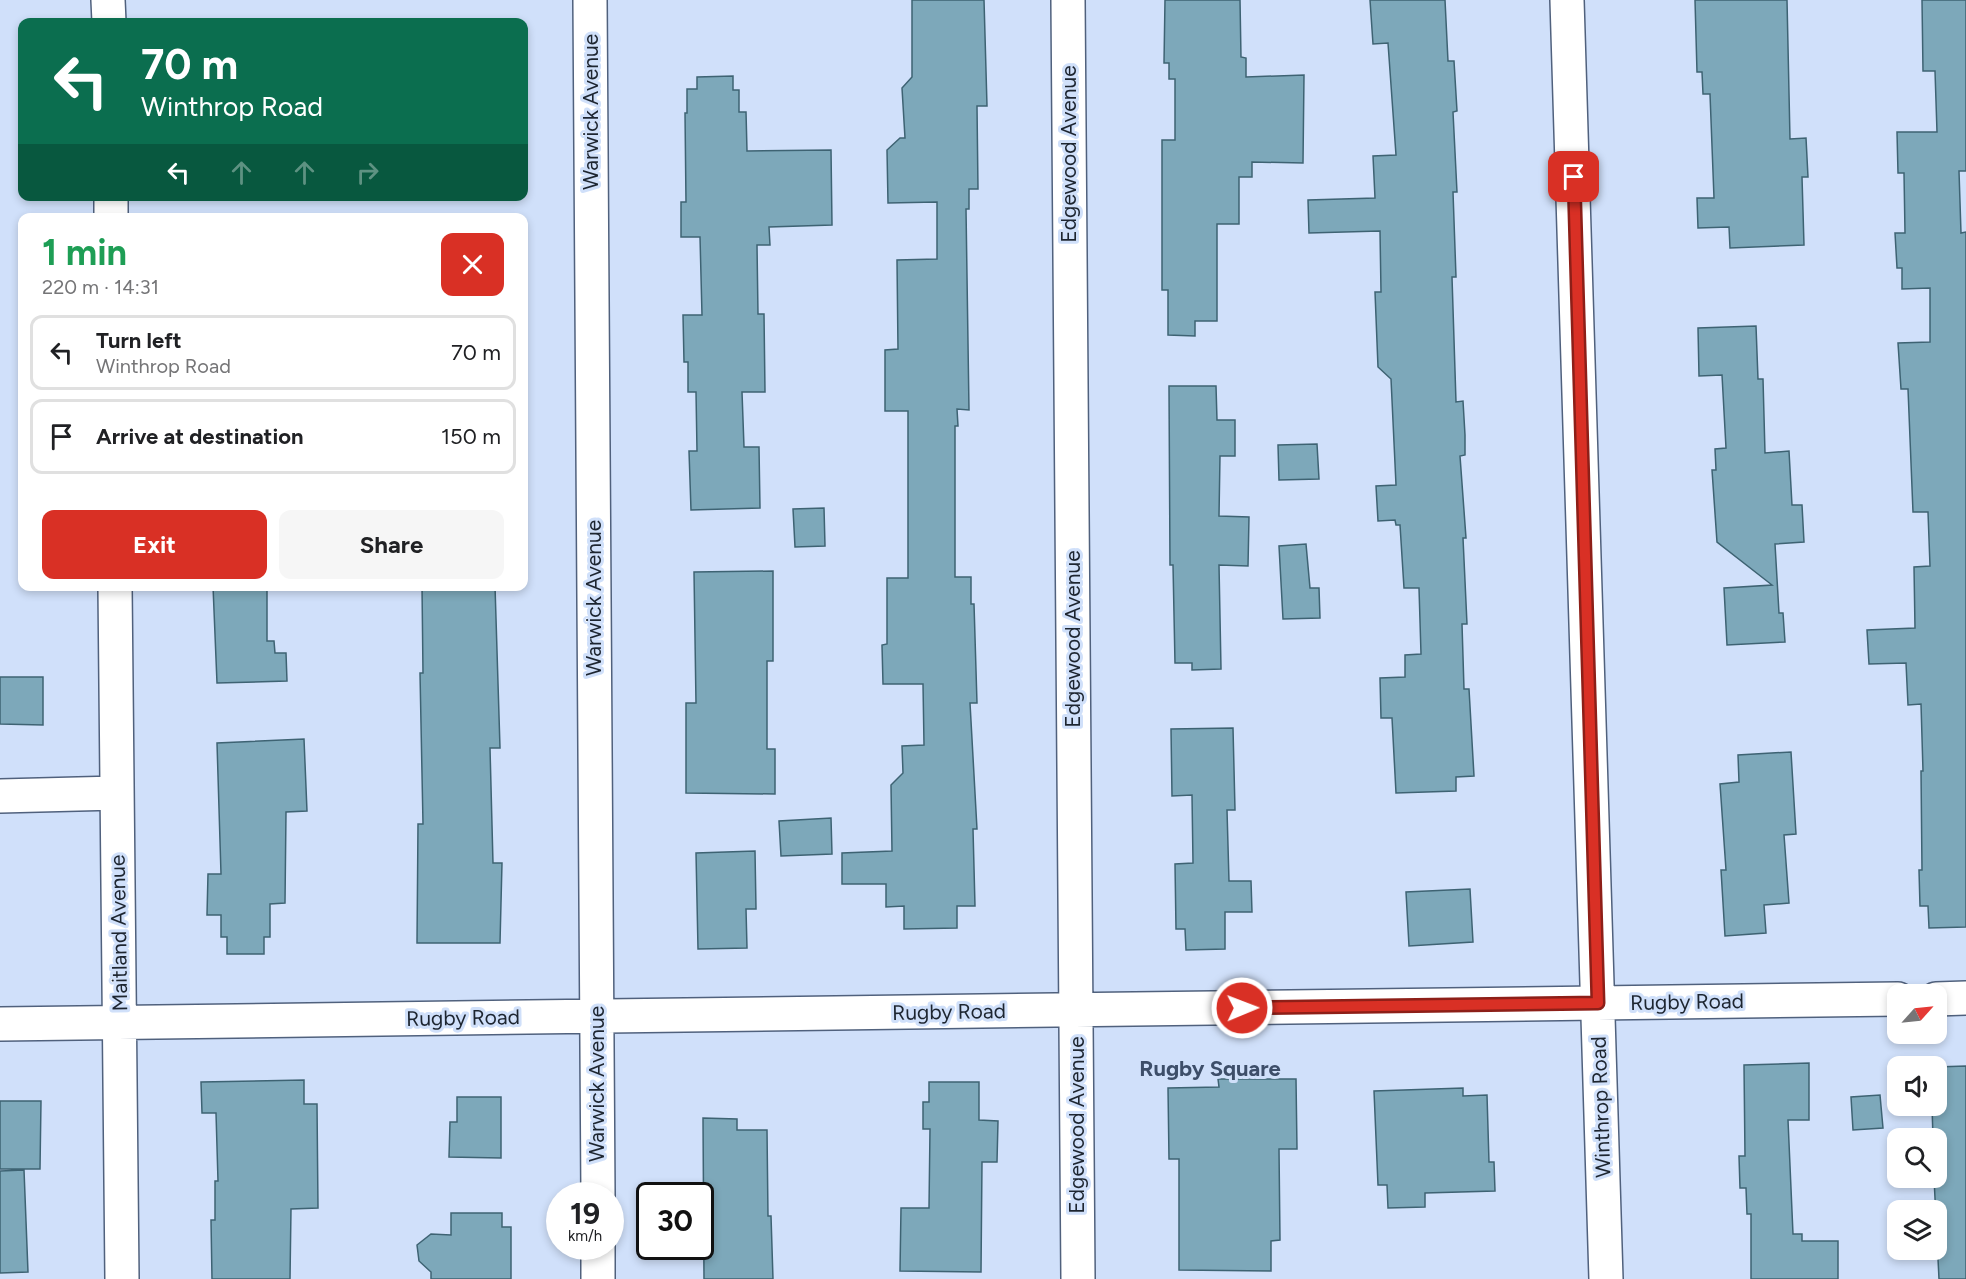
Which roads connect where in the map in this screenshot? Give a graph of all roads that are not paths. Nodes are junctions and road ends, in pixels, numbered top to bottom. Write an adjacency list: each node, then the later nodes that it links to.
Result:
1 (108, 0): 5 (street)
2 (590, 0): 14 (street, Warwick Avenue)
3 (1068, 0): 13 (street, Edgewood Avenue)
4 (1567, 0): 12 (street, Winthrop Road)
5 (109, 18)
6 (115, 591): 7 (street, Maitland Avenue)
7 (117, 793): 8 (street); 15 (street, Maitland Avenue)
8 (0, 796)
9 (1966, 998): 11 (street)
10 (1887, 999): 12 (street, Rugby Road)
11 (1947, 999)
12 (1598, 1003): 13 (street, Rugby Road); 22 (street, Winthrop Road)
13 (1076, 1010): 14 (street, Rugby Road); 21 (street, Edgewood Avenue)
14 (597, 1016): 15 (street, Rugby Road); 17 (street, Warwick Avenue)
15 (120, 1022): 16 (street, Rugby Road); 19 (street, Maitland Avenue)
16 (0, 1024)
17 (598, 1182)
18 (598, 1260): 20 (street)
19 (122, 1279)
20 (598, 1279)
21 (1078, 1279)
22 (1606, 1279)

